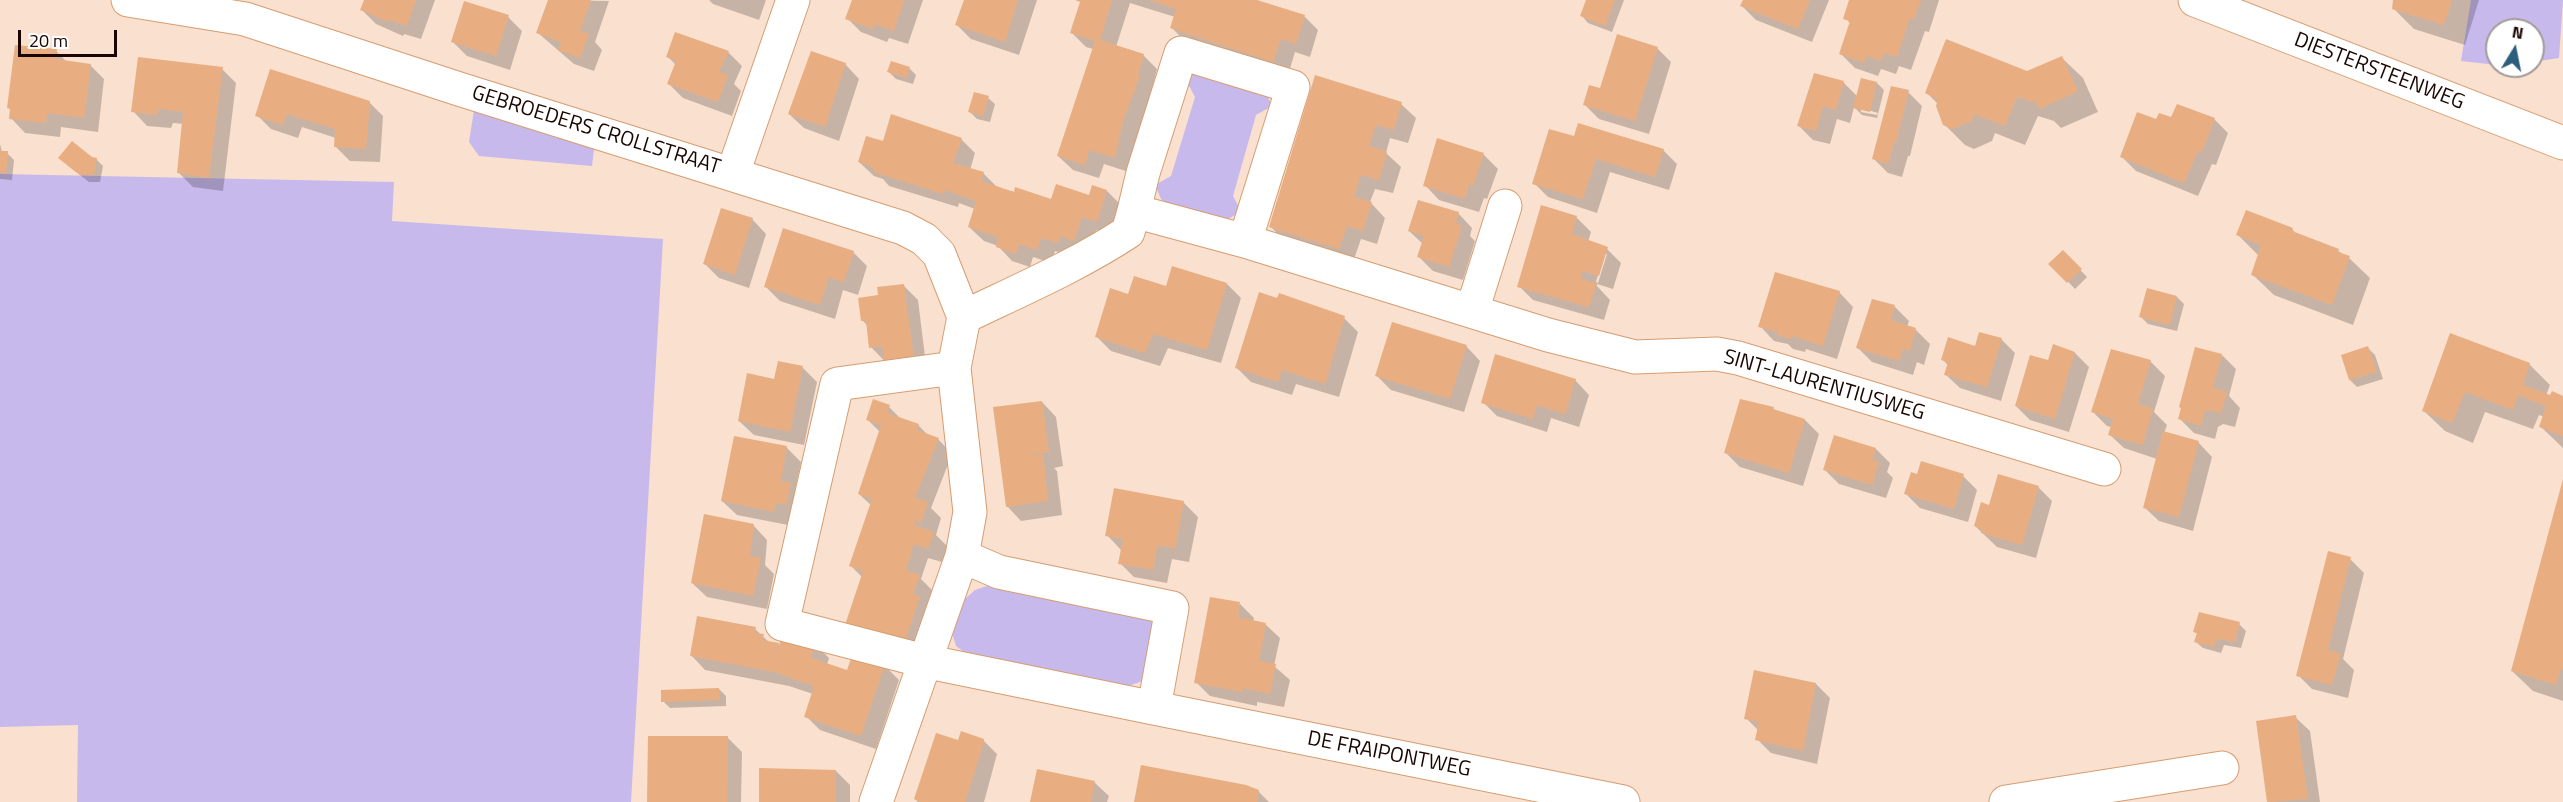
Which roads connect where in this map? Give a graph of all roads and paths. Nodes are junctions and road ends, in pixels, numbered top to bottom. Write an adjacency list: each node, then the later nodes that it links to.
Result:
1 (128, 0): 5 (street, GEBROEDERS CROLLSTRAAT)
2 (793, 0): 5 (street)
3 (2195, 0): 4 (street, DIESTERSTEENWEG)
4 (2563, 143)
5 (733, 173): 10 (street, GEBROEDERS CROLLSTRAAT)
6 (1505, 206): 9 (street)
7 (1134, 211): 8 (street, SINT-LAURENTIUSWEG); 8 (street); 10 (street)
8 (1245, 241): 9 (street, SINT-LAURENTIUSWEG)
9 (1472, 311): 12 (street, SINT-LAURENTIUSWEG)
10 (964, 317): 11 (street)
11 (954, 368): 13 (street); 14 (street)
12 (2104, 469)
13 (962, 556): 14 (street); 15 (street)
14 (924, 661): 15 (street, DE FRAIPONTWEG); 17 (street)
15 (1154, 708): 18 (street, DE FRAIPONTWEG)
16 (2222, 768): 19 (street)
17 (876, 802)
18 (1623, 802)
19 (2006, 802)

